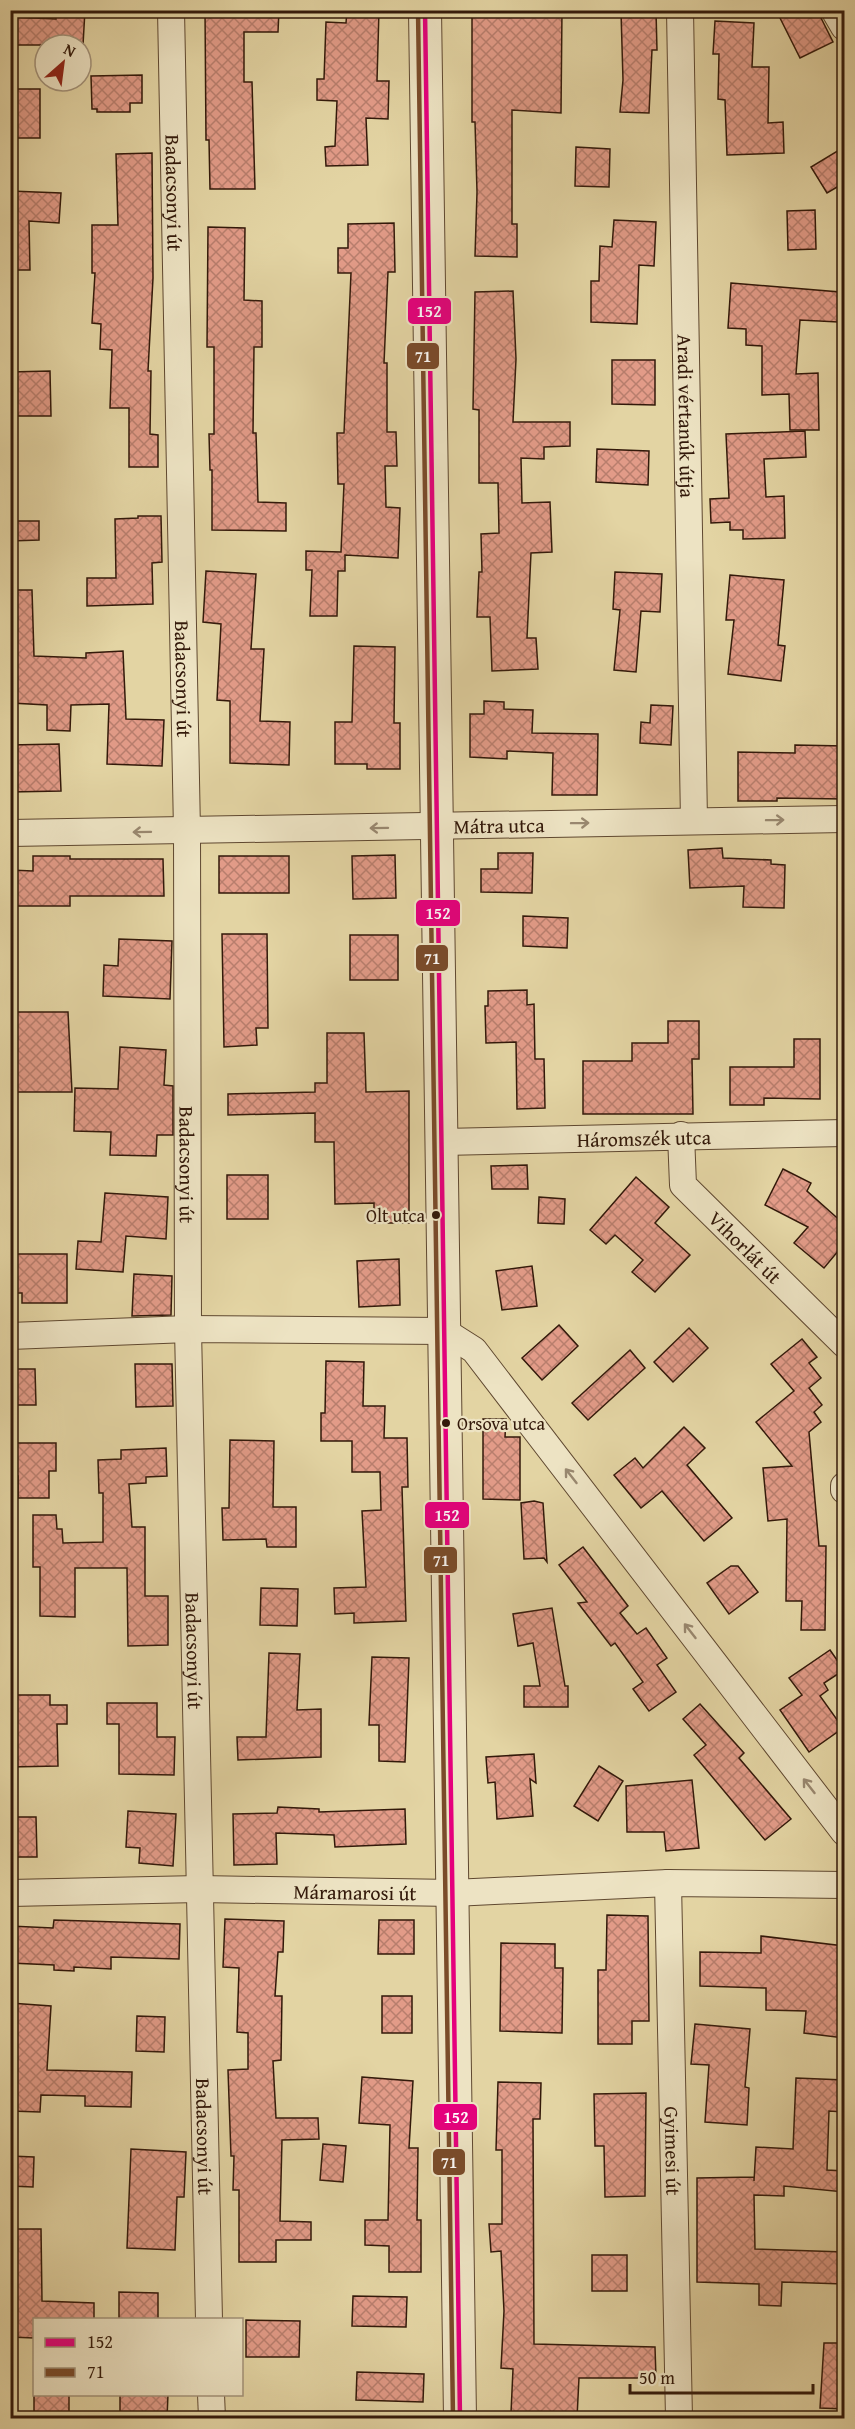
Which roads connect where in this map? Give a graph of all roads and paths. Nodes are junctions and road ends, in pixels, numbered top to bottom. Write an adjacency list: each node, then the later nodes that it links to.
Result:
1 (171, 10): 9 (street, Badacsonyi út)
2 (425, 10): 8 (street)
3 (680, 10): 7 (street, Aradi vértanúk útja)
4 (834, 10): 5 (street)
5 (844, 27)
6 (844, 819): 7 (street, Mátra utca, one-way to 6)
7 (694, 821): 8 (street, Mátra utca, one-way to 7)
8 (437, 824): 9 (street, Mátra utca, one-way to 9); 13 (street)
9 (187, 831): 10 (street, Mátra utca, one-way to 10); 14 (street, Badacsonyi út)
10 (10, 833)
11 (844, 1133): 12 (street, Háromszék utca)
12 (681, 1135): 13 (street, Háromszék utca); 17 (street, Vihorlát út)
13 (443, 1142): 15 (street)
14 (188, 1329): 15 (street); 16 (street); 21 (street, Badacsonyi út)
15 (444, 1331): 18 (street, one-way to 15); 23 (street)
16 (10, 1336)
17 (844, 1344)
18 (844, 1832)
19 (668, 1883): 20 (street, Máramarosi út); 23 (street, Máramarosi út); 28 (street, Gyimesi út)
20 (844, 1885)
21 (199, 1889): 22 (street, Máramarosi út); 23 (street, Máramarosi út); 24 (street, Badacsonyi út)
22 (10, 1893)
23 (453, 1893): 27 (street)
24 (209, 2318)
25 (211, 2396): 26 (street)
26 (212, 2418)
27 (460, 2418)
28 (679, 2418)

